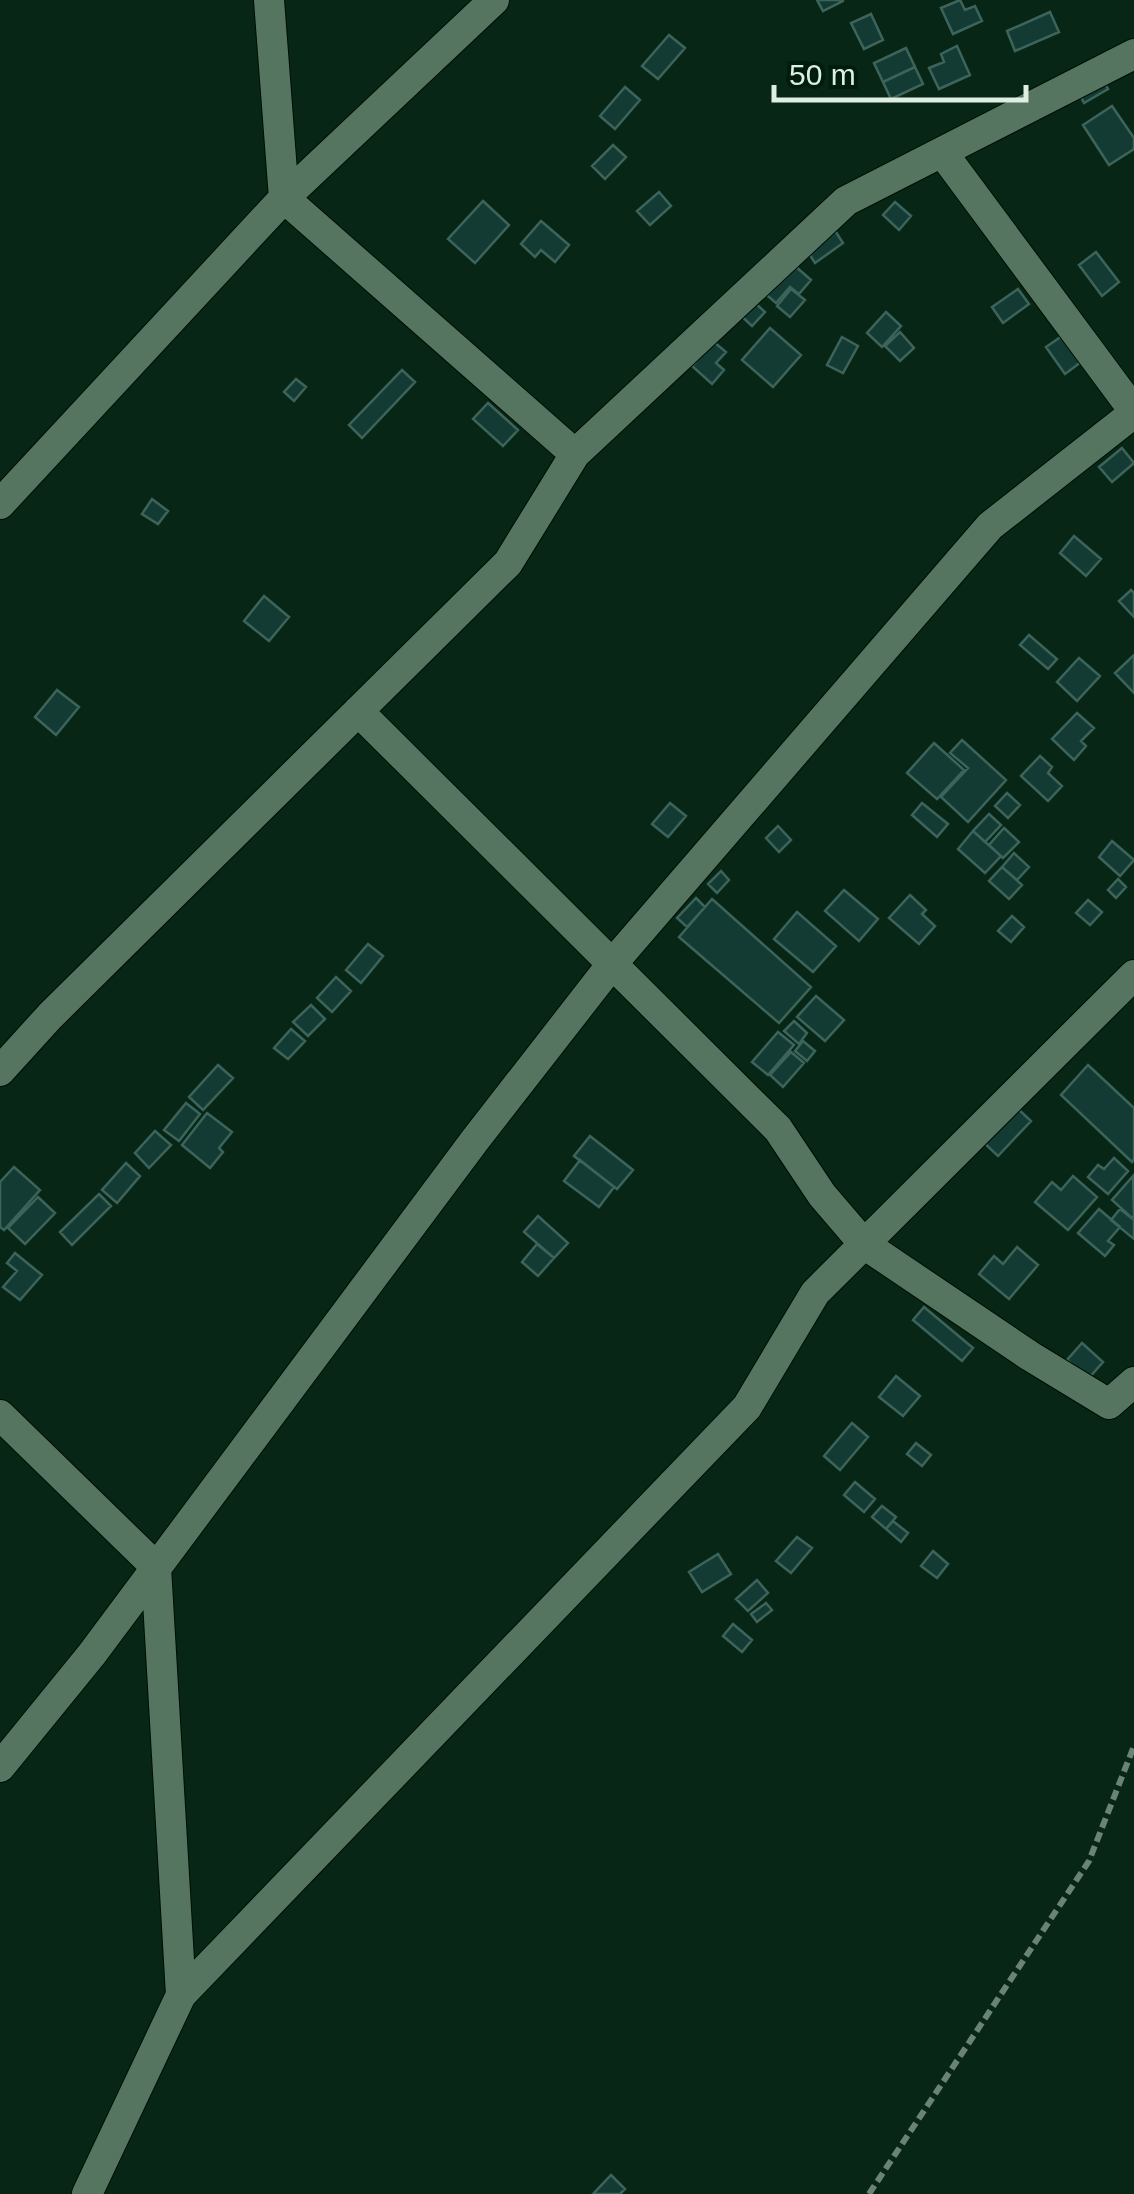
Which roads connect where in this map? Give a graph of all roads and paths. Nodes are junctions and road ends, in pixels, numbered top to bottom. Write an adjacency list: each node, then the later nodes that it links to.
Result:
1 (270, 0): 5 (street)
2 (494, 0): 5 (street)
3 (1134, 54): 4 (street)
4 (942, 152): 6 (street); 7 (street)
5 (284, 198): 7 (street); 8 (street)
6 (1134, 412): 10 (street)
7 (576, 454): 9 (street)
8 (0, 504)
9 (358, 711): 10 (street); 12 (street)
10 (612, 964): 13 (street); 16 (street)
11 (1134, 975): 13 (street)
12 (0, 1071)
13 (864, 1244): 14 (street); 19 (street)
14 (1134, 1382)
15 (0, 1415): 16 (street)
16 (156, 1567): 18 (street); 19 (street)
17 (1134, 1746): 21 (path)
18 (0, 1767)
19 (181, 1995): 20 (street)
20 (87, 2194)
21 (869, 2194)

